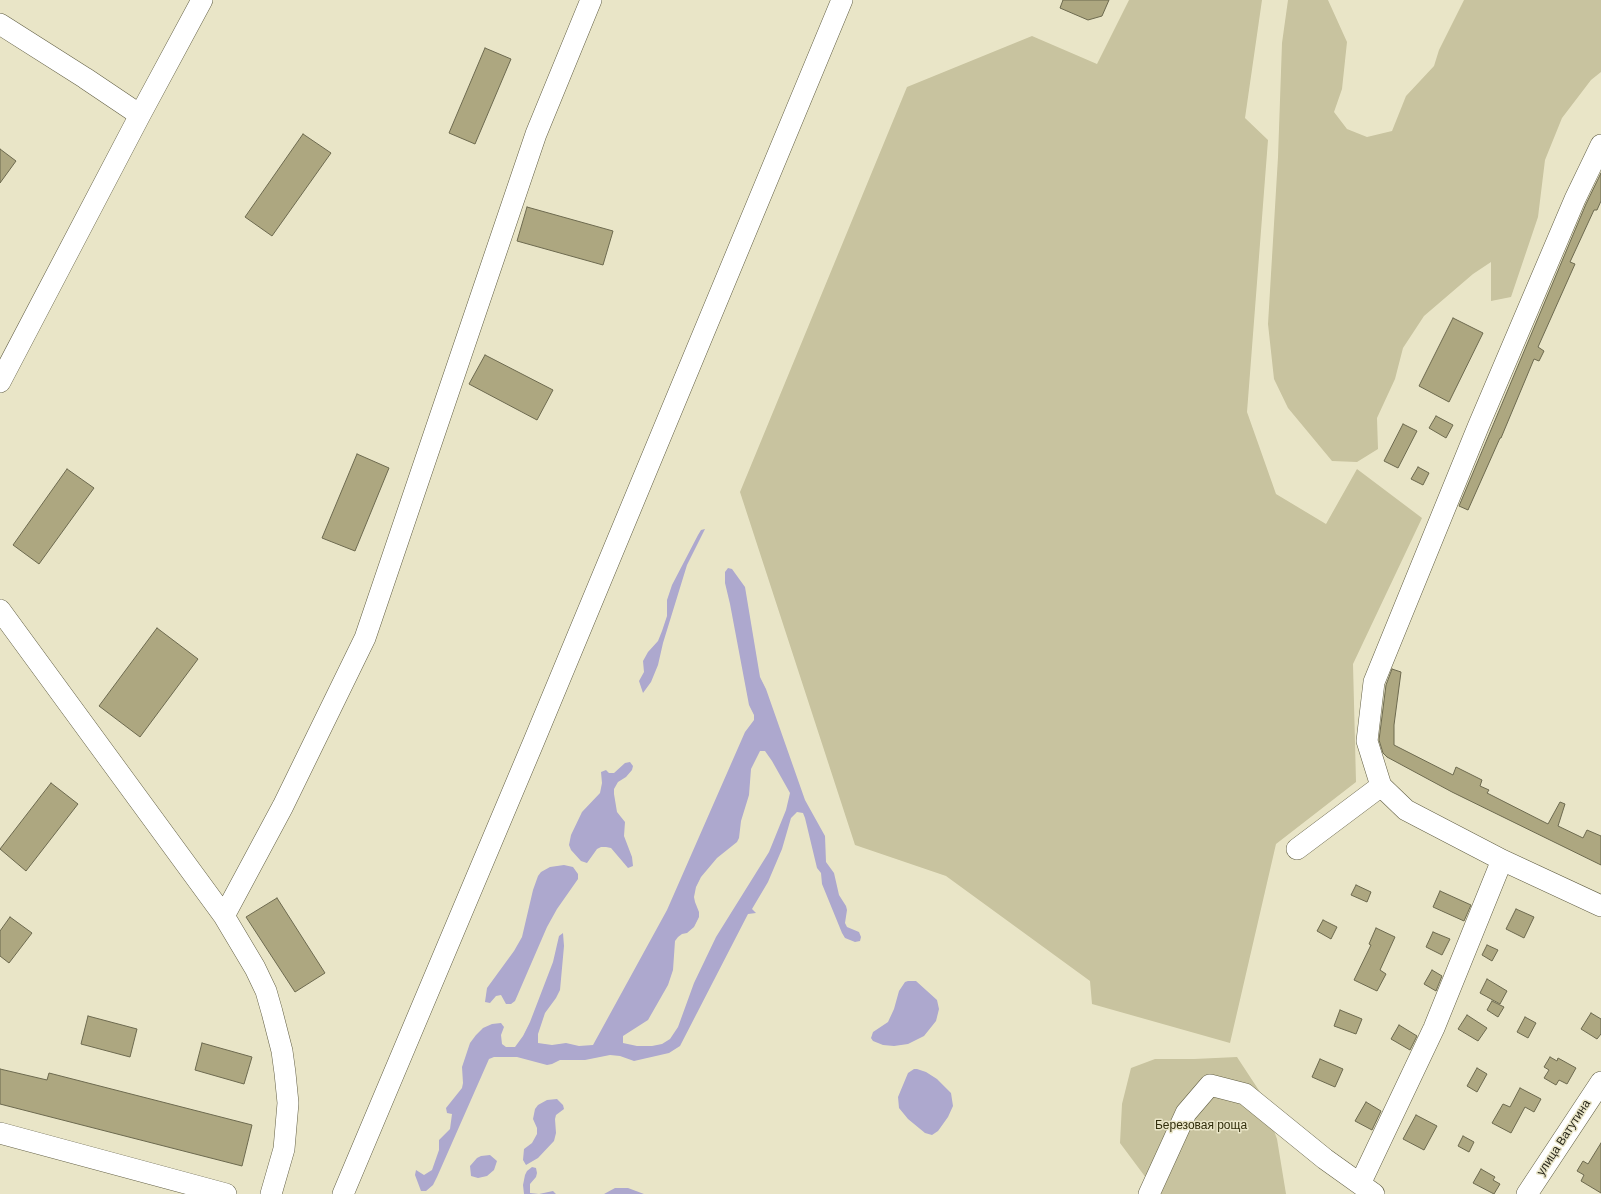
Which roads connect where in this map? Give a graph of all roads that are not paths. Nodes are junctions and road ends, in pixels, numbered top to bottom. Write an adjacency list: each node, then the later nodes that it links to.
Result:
1 (202, 0): 5 (street)
2 (591, 0): 13 (street)
3 (842, 0): 19 (street)
4 (0, 24): 5 (street)
5 (140, 116): 7 (street)
6 (1601, 144): 9 (street)
7 (0, 382)
8 (0, 610): 13 (street)
9 (1381, 786): 10 (street); 11 (street)
10 (1298, 849)
11 (1502, 860): 12 (street); 16 (street)
12 (1601, 906)
13 (224, 916): 18 (street)
14 (1601, 1082): 21 (street, улица Ватутина)
15 (0, 1133): 17 (street)
16 (1367, 1189): 20 (street)
17 (226, 1194)
18 (271, 1194)
19 (343, 1194)
20 (1149, 1194)
21 (1527, 1194)

